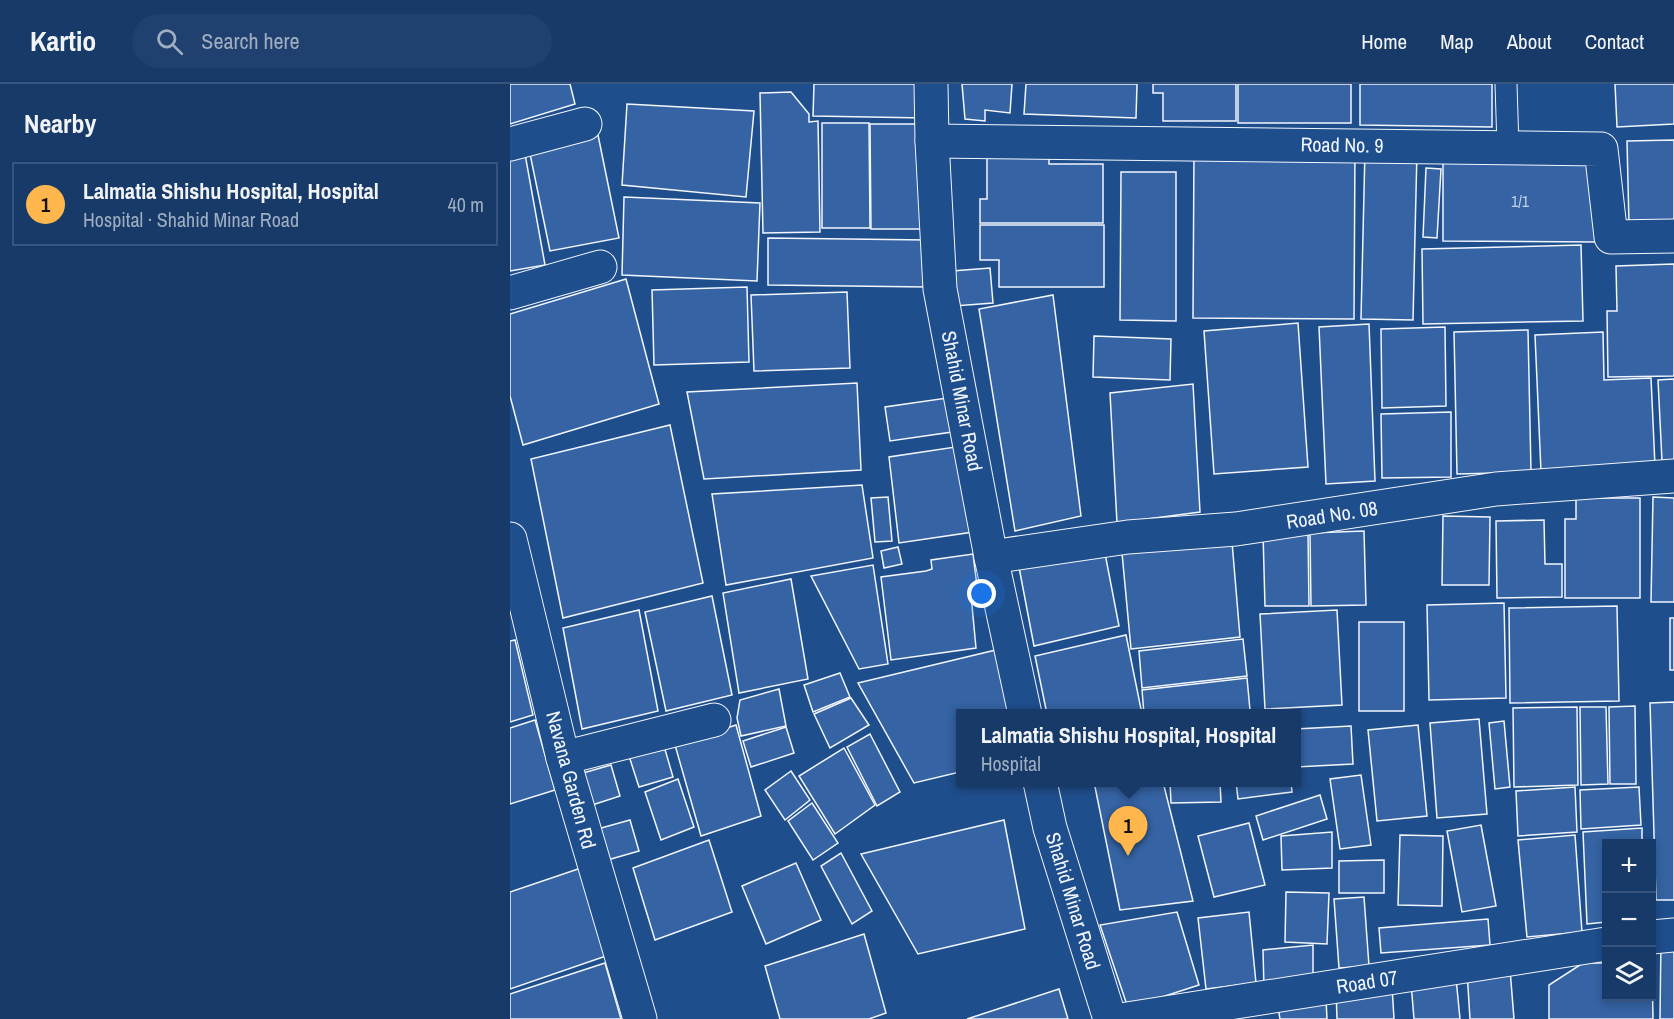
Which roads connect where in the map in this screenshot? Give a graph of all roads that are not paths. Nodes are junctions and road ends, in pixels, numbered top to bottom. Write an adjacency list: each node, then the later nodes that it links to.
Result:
1 (931, 84): 4 (street, Shahid Minar Road)
2 (1506, 84): 6 (lane)
3 (585, 124): 5 (street)
4 (932, 141): 6 (street, Road No. 9); 12 (street, Shahid Minar Road)
5 (510, 144)
6 (1508, 147): 7 (street, Road No. 9)
7 (1674, 236)
8 (600, 267): 9 (street)
9 (510, 292)
10 (1674, 476): 12 (street, Road No. 08)
11 (510, 539): 15 (street, Navana Garden Rd)
12 (991, 557): 13 (street, Shahid Minar Road)
13 (1024, 709)
14 (714, 720): 15 (street)
15 (563, 758): 20 (street, Navana Garden Rd)
16 (1041, 787): 21 (street, Shahid Minar Road)
17 (1674, 935): 18 (street)
18 (1656, 937)
19 (1602, 945): 22 (street, Road 07)
20 (640, 1019)
21 (1110, 1019)
22 (1127, 1019)

